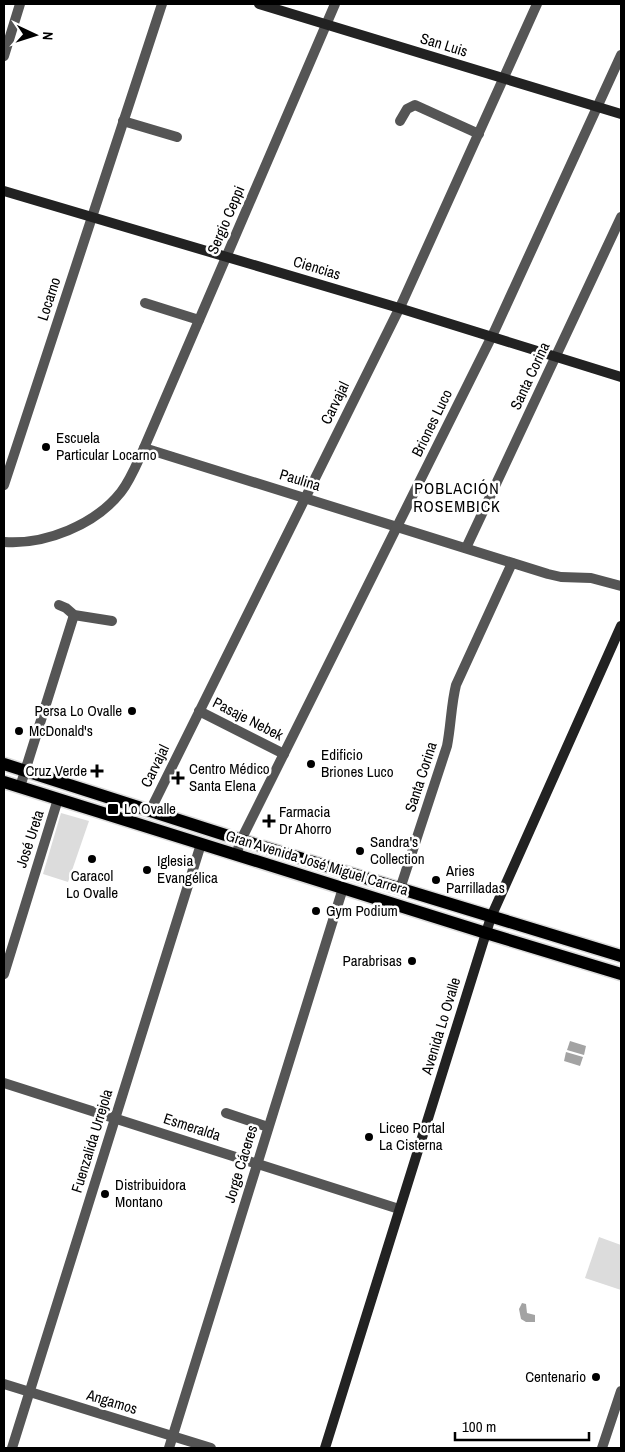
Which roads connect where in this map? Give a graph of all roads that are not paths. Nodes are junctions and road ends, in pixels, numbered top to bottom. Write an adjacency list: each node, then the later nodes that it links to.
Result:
1 (20, 4): 8 (street)
2 (162, 4): 12 (street, Locarno)
3 (259, 4): 6 (street, San Luis)
4 (335, 4): 6 (street, Sergio Ceppi)
5 (537, 4): 9 (street, Carvajal)
6 (325, 24): 9 (street, San Luis); 19 (street, Sergio Ceppi)
7 (621, 55): 10 (street, Briones Luco)
8 (4, 56)
9 (504, 79): 10 (street, San Luis); 14 (street, Carvajal)
10 (598, 107): 11 (street, San Luis); 23 (street, Briones Luco)
11 (621, 114)
12 (123, 121): 15 (street); 17 (street, Locarno)
13 (400, 121): 14 (street)
14 (479, 134): 21 (street, Carvajal)
15 (177, 137)
16 (4, 191): 17 (street, Ciencias)
17 (91, 217): 19 (street, Ciencias); 27 (street, Locarno)
18 (621, 217): 24 (street, Santa Corina)
19 (226, 257): 21 (street, Ciencias); 22 (street, Sergio Ceppi)
20 (145, 303): 22 (street)
21 (399, 308): 23 (street, Ciencias); 28 (street, Carvajal)
22 (199, 320): 26 (street, Sergio Ceppi)
23 (492, 337): 24 (street, Ciencias); 29 (street, Briones Luco)
24 (556, 356): 25 (street, Ciencias); 31 (street, Santa Corina)
25 (621, 377)
26 (144, 448): 28 (street, Paulina); 30 (street)
27 (4, 485)
28 (305, 497): 29 (street, Paulina); 38 (street, Carvajal)
29 (397, 526): 31 (street, Paulina); 39 (street, Briones Luco)
30 (4, 542)
31 (466, 548): 32 (street, Paulina)
32 (512, 563): 33 (street, Paulina); 51 (street, Santa Corina)
33 (621, 586)
34 (59, 604): 35 (street)
35 (74, 615): 36 (street); 41 (street)
36 (112, 621)
37 (621, 626): 52 (street, Avenida Lo Ovalle)
38 (199, 711): 39 (street, Pasaje Nebek); 45 (street, Carvajal)
39 (284, 754): 46 (street, Briones Luco)
40 (4, 764): 41 (main road, Gran Avenida José Miguel Carrera)
41 (25, 771): 43 (street); 45 (main road, Gran Avenida José Miguel Carrera)
42 (4, 782): 43 (main road, Gran Avenida José Miguel Carrera)
43 (20, 787): 44 (main road, Gran Avenida José Miguel Carrera)
44 (58, 799): 47 (main road, Gran Avenida José Miguel Carrera); 55 (street, José Ureta)
45 (150, 811): 46 (main road, Gran Avenida José Miguel Carrera)
46 (241, 840): 48 (street, Briones Luco); 49 (main road, Gran Avenida José Miguel Carrera)
47 (201, 844): 48 (main road, Gran Avenida José Miguel Carrera); 59 (street, Fuenzalida Urrejola)
48 (238, 855): 50 (main road, Gran Avenida José Miguel Carrera)
49 (362, 877): 50 (main road); 51 (main road, Gran Avenida José Miguel Carrera)
50 (342, 888): 53 (main road, Gran Avenida José Miguel Carrera); 60 (street, Jorge Cáceres)
51 (400, 889): 52 (main road, Gran Avenida José Miguel Carrera)
52 (491, 917): 53 (street, Avenida Lo Ovalle); 54 (main road, Gran Avenida José Miguel Carrera)
53 (486, 933): 56 (main road, Gran Avenida José Miguel Carrera); 62 (street, Avenida Lo Ovalle)
54 (621, 956)
55 (4, 974)
56 (621, 974)
57 (4, 1082): 59 (street, Esmeralda)
58 (226, 1113): 60 (street)
59 (116, 1118): 61 (street, Esmeralda); 65 (street, Fuenzalida Urrejola)
60 (268, 1127): 61 (street, Jorge Cáceres)
61 (257, 1163): 62 (street, Esmeralda); 66 (street, Jorge Cáceres)
62 (399, 1209): 70 (street, Avenida Lo Ovalle)
63 (4, 1384): 65 (street, Angamos)
64 (621, 1390): 71 (street)
65 (30, 1392): 66 (street, Angamos); 67 (street, Fuenzalida Urrejola)
66 (172, 1437): 68 (street, Jorge Cáceres); 69 (street, Angamos)
67 (12, 1448)
68 (169, 1448)
69 (211, 1448)
70 (325, 1448)
71 (602, 1448)

